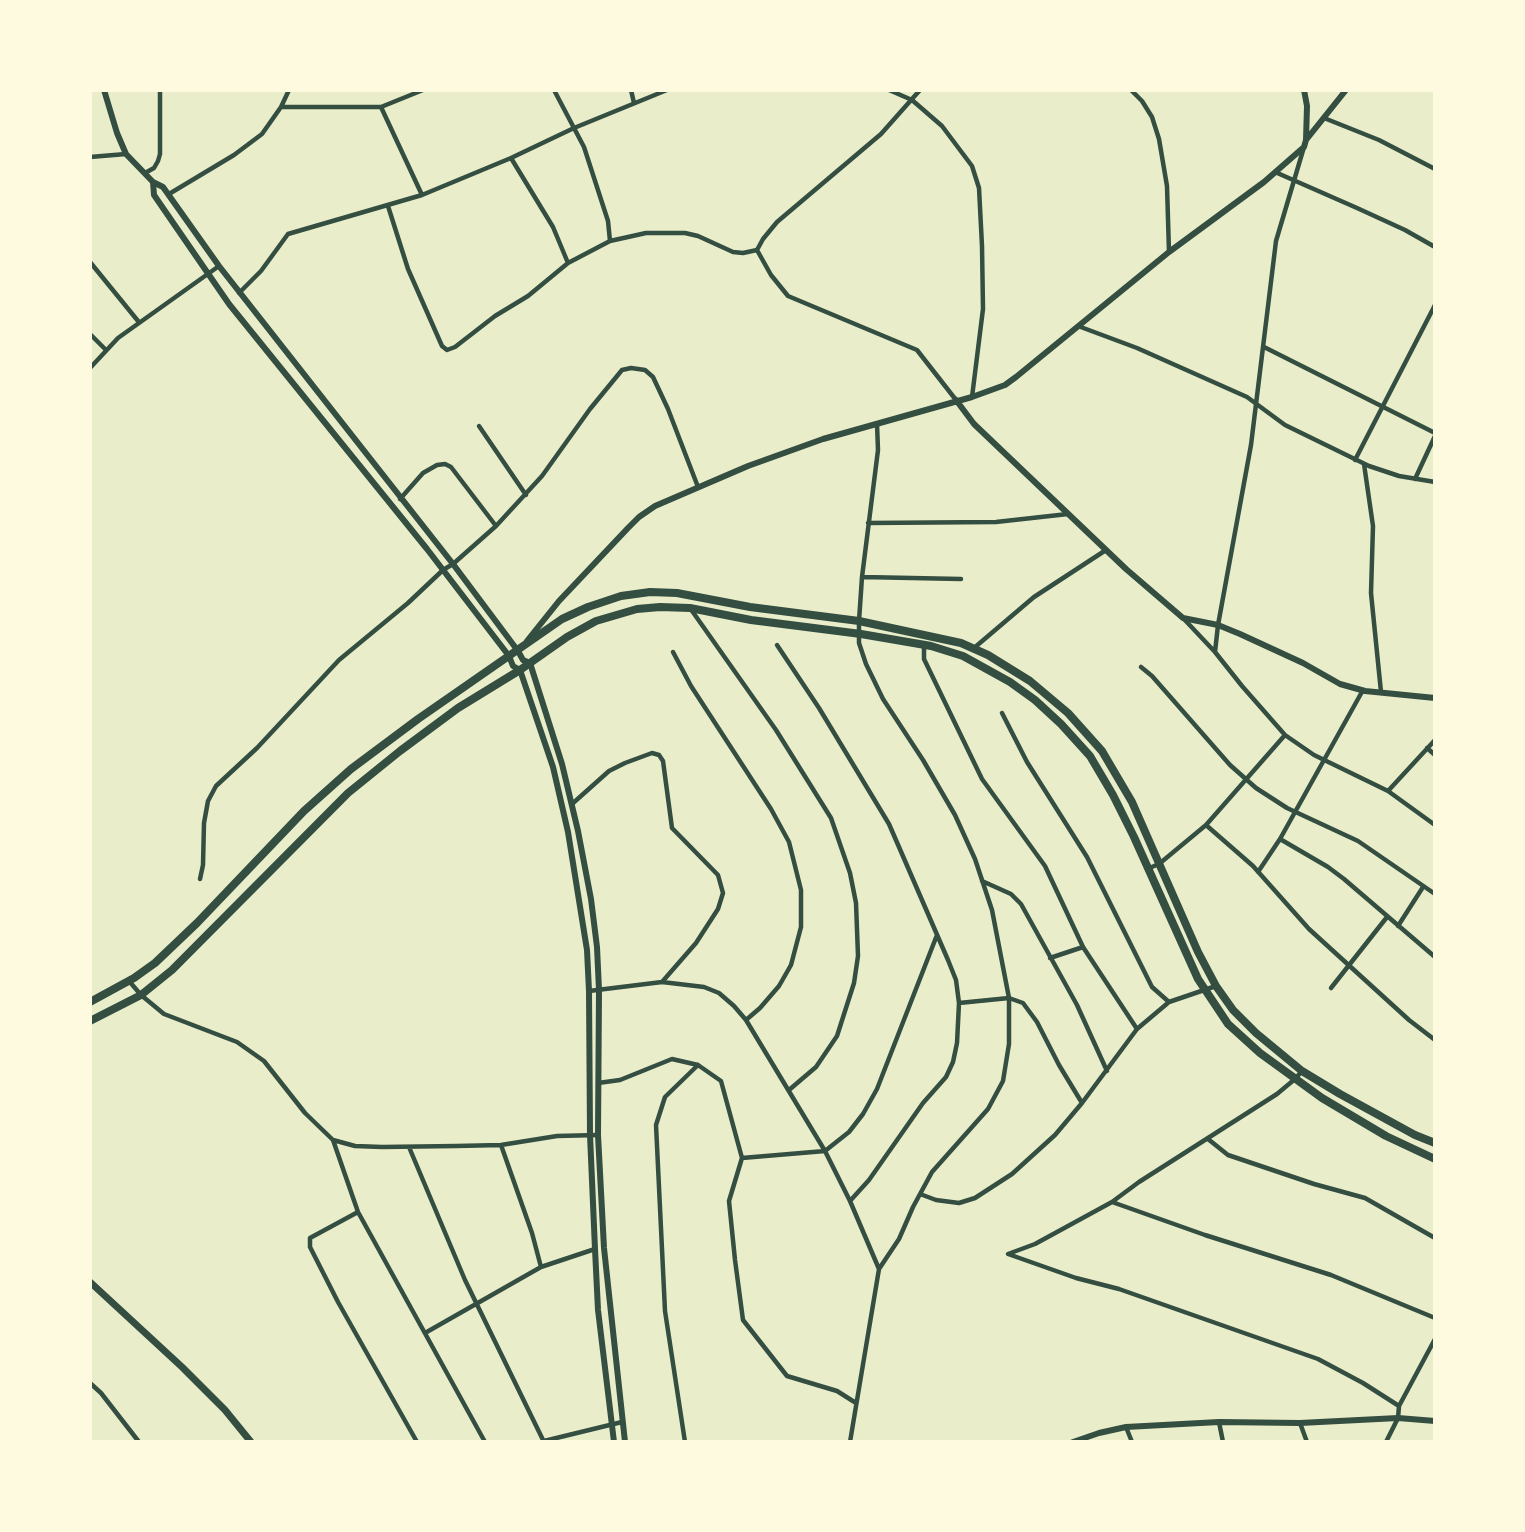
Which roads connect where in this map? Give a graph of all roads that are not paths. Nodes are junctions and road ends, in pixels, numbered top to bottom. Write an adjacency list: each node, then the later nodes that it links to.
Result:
1 (104, 90): 20 (street)
2 (159, 90): 25 (street)
3 (289, 90): 16 (street)
4 (554, 90): 18 (street)
5 (630, 90): 14 (street)
6 (667, 90): 14 (street)
7 (889, 90): 13 (street)
8 (920, 90): 13 (street)
9 (1131, 90): 34 (street)
10 (1304, 90): 19 (street)
11 (1346, 90): 17 (street)
12 (421, 91): 15 (street)
13 (912, 100): 33 (street); 47 (street)
14 (634, 102): 18 (street)
15 (381, 106): 16 (street); 29 (street)
16 (280, 107): 28 (street)
17 (1324, 118): 19 (street); 23 (street)
18 (574, 128): 22 (street); 31 (street)
19 (1305, 144): 24 (street); 26 (street)
20 (126, 154): 21 (street); 25 (street)
21 (90, 157)
22 (511, 158): 29 (street); 36 (street)
23 (1435, 169)
24 (1275, 172): 26 (street); 34 (street)
25 (146, 173): 27 (street)
26 (1295, 181): 32 (street); 44 (street)
27 (153, 182): 28 (street); 38 (street)
28 (169, 194): 37 (street)
29 (422, 195): 30 (street)
30 (388, 206): 36 (street); 39 (street)
31 (610, 241): 33 (street); 36 (street)
32 (1435, 247)
33 (757, 250): 48 (street)
34 (1169, 252): 42 (street)
35 (90, 262): 41 (street)
36 (568, 263)
37 (219, 266): 38 (street); 39 (street)
38 (208, 274): 41 (street); 66 (street)
39 (239, 293): 60 (street)
40 (1435, 305): 50 (street)
41 (138, 321): 45 (street)
42 (1078, 326): 47 (street); 49 (street)
43 (90, 334): 45 (street)
44 (1264, 347): 49 (street); 50 (street)
45 (106, 350): 46 (street)
46 (90, 368)
47 (972, 397): 48 (street)
48 (956, 400): 51 (street); 61 (street)
49 (1257, 403): 54 (street); 72 (street)
50 (1384, 407): 53 (street); 54 (street)
51 (877, 424): 58 (street); 62 (street)
52 (479, 426): 59 (street)
53 (1435, 434): 56 (street)
54 (1355, 460): 55 (street)
55 (1364, 464): 56 (street); 85 (street)
56 (1415, 479): 57 (street)
57 (1435, 482)
58 (698, 487): 59 (street); 77 (street)
59 (526, 495): 63 (street)
60 (400, 498): 63 (street); 65 (street)
61 (1068, 514): 62 (street); 64 (street)
62 (868, 523): 67 (street)
63 (496, 526): 65 (street)
64 (1106, 550): 70 (street); 76 (street)
65 (453, 564): 66 (street); 77 (street)
66 (442, 570): 80 (street); 103 (street)
67 (862, 577): 68 (street); 71 (street)
68 (960, 579)
69 (690, 608): 73 (main road); 81 (main road); 135 (street)
70 (1183, 618): 72 (street); 79 (street)
71 (859, 621): 73 (street); 76 (main road); 77 (main road)
72 (1218, 625): 79 (street); 84 (street)
73 (861, 634): 75 (main road); 104 (street)
74 (777, 645): 109 (street)
75 (924, 645): 101 (main road); 110 (street)
76 (974, 648): 100 (main road)
77 (518, 651): 80 (main road); 81 (street)
78 (673, 652): 126 (street)
79 (1215, 652): 88 (street)
80 (508, 657): 83 (street); 114 (main road)
81 (530, 663): 83 (main road); 95 (street)
82 (1140, 667): 93 (street)
83 (520, 670): 120 (street); 121 (main road)
84 (1363, 690): 85 (street); 92 (street)
85 (1381, 692): 86 (street)
86 (1435, 698)
87 (1002, 713): 124 (street)
88 (1285, 735): 92 (street); 93 (street)
89 (1435, 740): 90 (street)
90 (1427, 748): 91 (street); 94 (street)
91 (1435, 754)
92 (1324, 760): 94 (street); 96 (street)
93 (1245, 778): 96 (street); 97 (street)
94 (1388, 791): 98 (street)
95 (572, 804): 115 (street); 118 (street)
96 (1295, 812): 99 (street); 105 (street)
97 (1206, 825): 100 (street); 102 (street)
98 (1435, 825)
99 (1280, 839): 102 (street); 107 (street)
100 (1159, 864): 101 (street); 116 (main road)
101 (1147, 869): 119 (main road)
102 (1258, 872): 113 (street)
103 (200, 879)
104 (982, 881): 112 (street); 122 (street)
105 (1424, 887): 106 (street); 108 (street)
106 (1435, 894)
107 (1387, 917): 108 (street); 113 (street)
108 (1398, 926): 111 (street)
109 (937, 935): 125 (street); 144 (street)
110 (1083, 947): 112 (street); 128 (street)
111 (1435, 957)
112 (1050, 958): 131 (street)
113 (1348, 965): 117 (street); 129 (street)
114 (129, 981): 121 (street); 123 (main road)
115 (662, 982): 118 (street); 126 (street)
116 (1216, 986): 119 (street); 132 (main road)
117 (1331, 988)
118 (599, 990): 120 (street); 134 (street)
119 (1204, 990): 124 (street); 133 (main road)
120 (589, 991): 137 (street)
121 (141, 995): 127 (main road); 140 (street)
122 (1009, 998): 125 (street); 136 (street); 147 (street)
123 (90, 1002)
124 (1169, 1002): 128 (street)
125 (959, 1003): 148 (street)
126 (746, 1020): 135 (street)
127 (90, 1021)
128 (1137, 1029): 131 (street)
129 (1435, 1040)
130 (698, 1065): 134 (street); 145 (street); 179 (street)
131 (1107, 1071): 136 (street)
132 (1302, 1071): 133 (street); 141 (main road)
133 (1295, 1079): 139 (street); 146 (main road)
134 (598, 1083): 138 (street)
135 (789, 1090): 144 (street)
136 (1082, 1103): 147 (street)
137 (590, 1135): 138 (street); 142 (street); 152 (street)
138 (598, 1135): 157 (street)
139 (1208, 1139): 149 (street); 151 (street)
140 (333, 1140): 143 (street); 150 (street)
141 (1435, 1143)
142 (501, 1144): 143 (street); 153 (street)
143 (409, 1147): 156 (street)
144 (825, 1151): 145 (street); 148 (street)
145 (742, 1158): 163 (street)
146 (1435, 1159)
147 (920, 1194): 154 (street)
148 (850, 1201): 154 (street)
149 (1112, 1202): 159 (street); 164 (street)
150 (358, 1212): 160 (street); 174 (street)
151 (1435, 1238)
152 (595, 1249): 153 (street); 158 (street)
153 (541, 1268): 156 (street)
154 (879, 1269): 163 (street)
155 (90, 1282): 173 (main road)
156 (477, 1303): 160 (street); 176 (street)
157 (610, 1309): 158 (street); 167 (street)
158 (598, 1310): 170 (street)
159 (1435, 1318)
160 (426, 1333): 175 (street)
161 (1435, 1339): 164 (street)
162 (90, 1383): 172 (street)
163 (856, 1403): 180 (street)
164 (1400, 1406): 165 (street)
165 (1398, 1418): 166 (street); 169 (street); 185 (street)
166 (1435, 1421)
167 (622, 1422): 170 (street); 178 (street)
168 (1219, 1422): 169 (street); 171 (street); 183 (street)
169 (1300, 1423): 184 (street)
170 (611, 1424): 176 (street); 177 (street)
171 (1126, 1426): 181 (street); 182 (street)
172 (139, 1442)
173 (251, 1442)
174 (417, 1442)
175 (485, 1442)
176 (544, 1442)
177 (614, 1442)
178 (625, 1442)
179 (685, 1442)
180 (850, 1442)
181 (1073, 1442)
182 (1132, 1442)
183 (1223, 1442)
184 (1306, 1442)
185 (1386, 1442)

